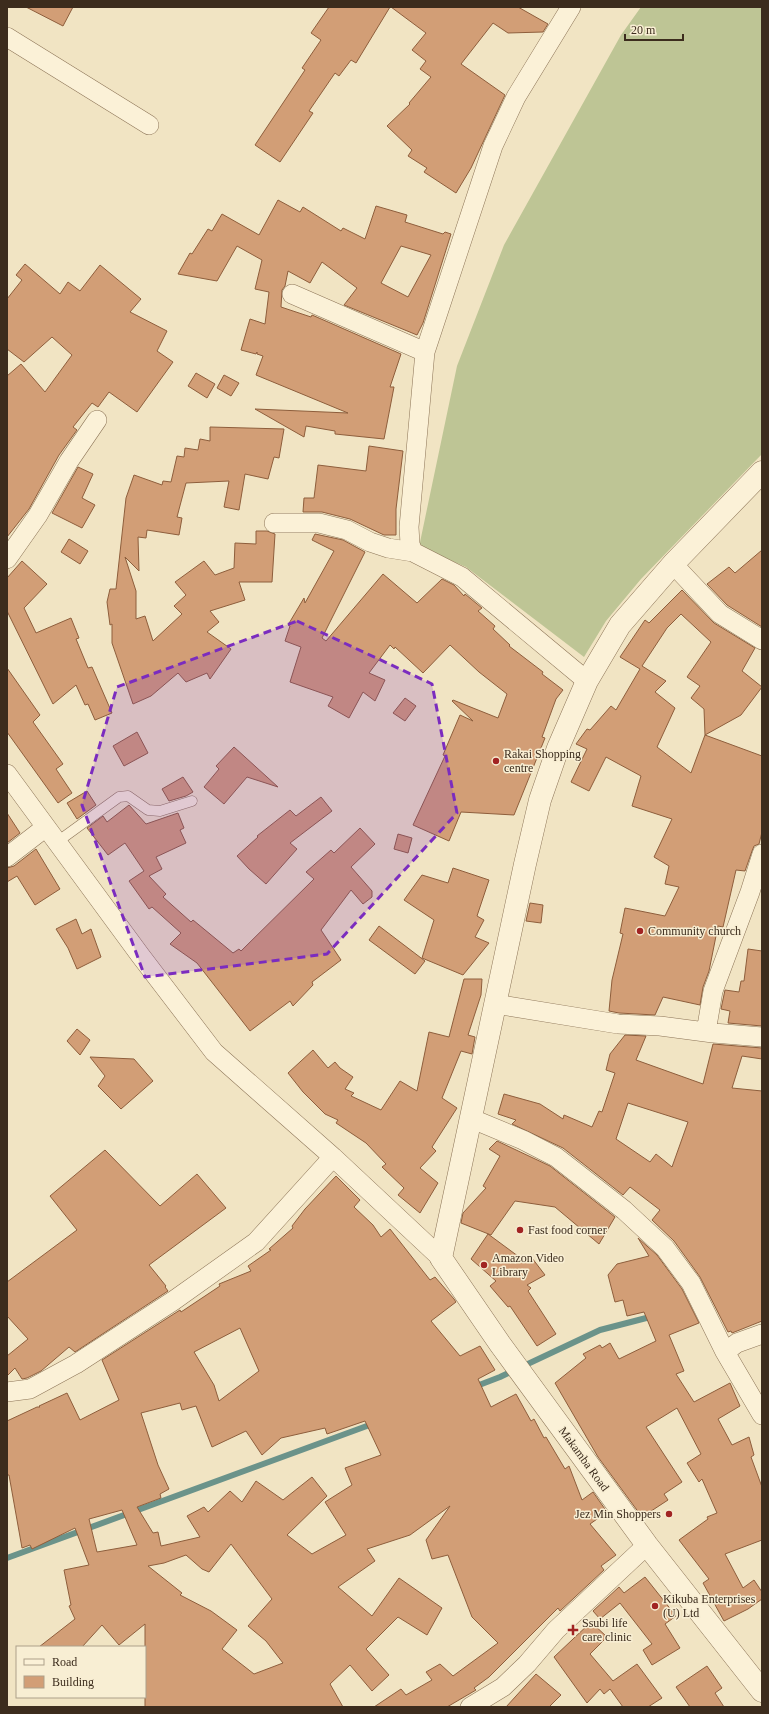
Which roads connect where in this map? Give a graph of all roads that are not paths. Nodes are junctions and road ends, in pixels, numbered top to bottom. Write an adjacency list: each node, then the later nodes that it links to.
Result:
1 (571, 7): 5 (street)
2 (7, 37): 3 (street)
3 (149, 126)
4 (292, 294): 5 (street)
5 (425, 352): 9 (street)
6 (97, 420): 10 (street)
7 (762, 472): 11 (street)
8 (274, 523): 9 (street)
9 (413, 552): 13 (street)
10 (7, 559)
11 (673, 564): 12 (street); 13 (street)
12 (762, 640)
13 (587, 681): 19 (street)
14 (7, 774): 16 (street)
15 (192, 801): 16 (lane)
16 (52, 835): 18 (street); 23 (street)
17 (762, 854): 20 (street)
18 (7, 857)
19 (495, 1004): 20 (street); 22 (street)
20 (706, 1032): 21 (street)
21 (762, 1037)
22 (470, 1118): 24 (street); 26 (street)
23 (333, 1157): 24 (street); 27 (street)
24 (441, 1258): 29 (street, Makamba Road)
25 (762, 1334): 26 (street)
26 (725, 1352): 28 (street)
27 (7, 1392)
28 (762, 1415)
29 (647, 1545): 30 (street, Makamba Road); 31 (street)
30 (762, 1691)
31 (471, 1707)

